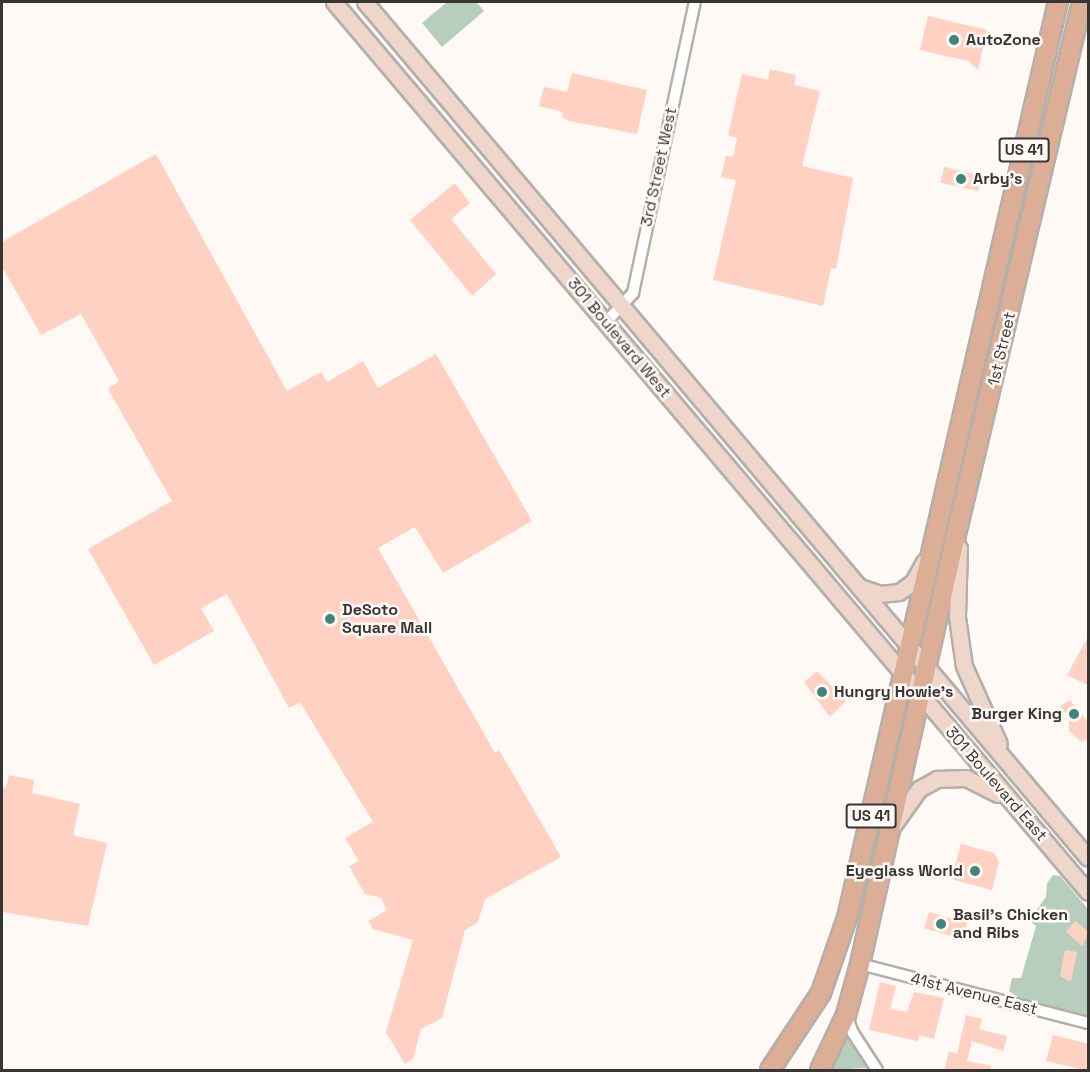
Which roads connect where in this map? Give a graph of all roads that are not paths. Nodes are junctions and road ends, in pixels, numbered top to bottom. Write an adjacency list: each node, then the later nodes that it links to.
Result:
1 (334, 2): 9 (main road, 301 Boulevard West)
2 (364, 2): 8 (main road, 301 Boulevard West)
3 (695, 2): 8 (street, 3rd Street West)
4 (1058, 2): 10 (main road, 1st Street / US 41)
5 (1070, 2): 7 (main road)
6 (1082, 2): 7 (main road, 1st Street / US 41)
7 (1058, 104): 10 (main road, 1st Street / US 41)
8 (623, 306): 9 (street, 3rd Street West); 11 (main road, 301 Boulevard West)
9 (606, 322): 14 (main road, 301 Boulevard West)
10 (950, 523): 11 (main road); 12 (main road, 1st Street / US 41); 13 (main road, 1st Street / US 41); 16 (main road)
11 (860, 587): 12 (main road, 301 Boulevard West)
12 (911, 650): 13 (main road, 301 Boulevard East); 14 (main road, 1st Street / US 41)
13 (926, 668): 15 (main road, 1st Street / US 41); 16 (main road, 301 Boulevard East)
14 (904, 675): 15 (main road, 301 Boulevard East); 24 (main road, US 41)
15 (921, 697): 17 (main road, 301 Boulevard East); 18 (main road, US 41)
16 (1010, 765): 19 (main road, 301 Boulevard East)
17 (1018, 810): 18 (main road); 20 (main road, 301 Boulevard East)
18 (892, 827): 21 (main road, US 41)
19 (1089, 858)
20 (1089, 892)
21 (860, 964): 22 (main road, US 41); 23 (street, 41st Avenue East)
22 (846, 1015): 25 (main road, US 41); 26 (street)
23 (1089, 1023)
24 (770, 1071)
25 (820, 1071)
26 (877, 1071)

